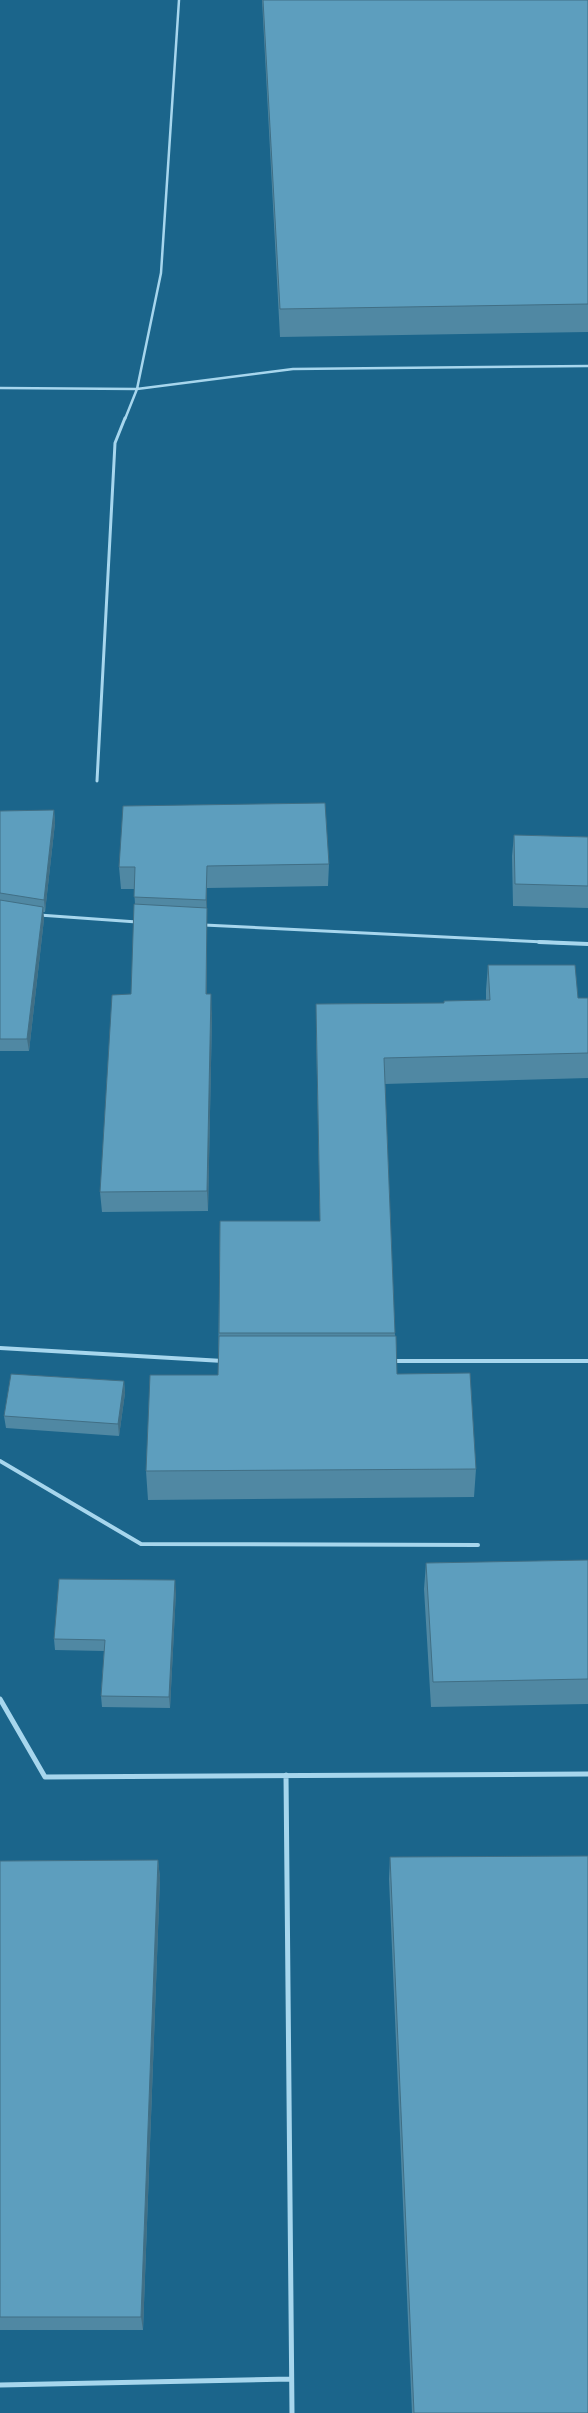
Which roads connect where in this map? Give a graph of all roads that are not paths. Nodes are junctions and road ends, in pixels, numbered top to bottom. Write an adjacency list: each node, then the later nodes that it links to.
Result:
1 (179, 0): 4 (lane)
2 (588, 366): 4 (lane)
3 (0, 388): 4 (lane)
4 (137, 388): 5 (lane)
5 (97, 781)
6 (34, 914): 7 (lane)
7 (140, 922)
8 (200, 925): 9 (lane)
9 (588, 944)
10 (0, 1348): 11 (lane)
11 (230, 1361)
12 (389, 1361): 13 (lane)
13 (588, 1361)
14 (0, 1461): 15 (lane)
15 (478, 1545)
16 (0, 1699): 18 (lane)
17 (588, 1774): 18 (lane)
18 (286, 1776): 19 (lane)
19 (292, 2379): 20 (lane); 21 (lane)
20 (0, 2385)
21 (292, 2413)

